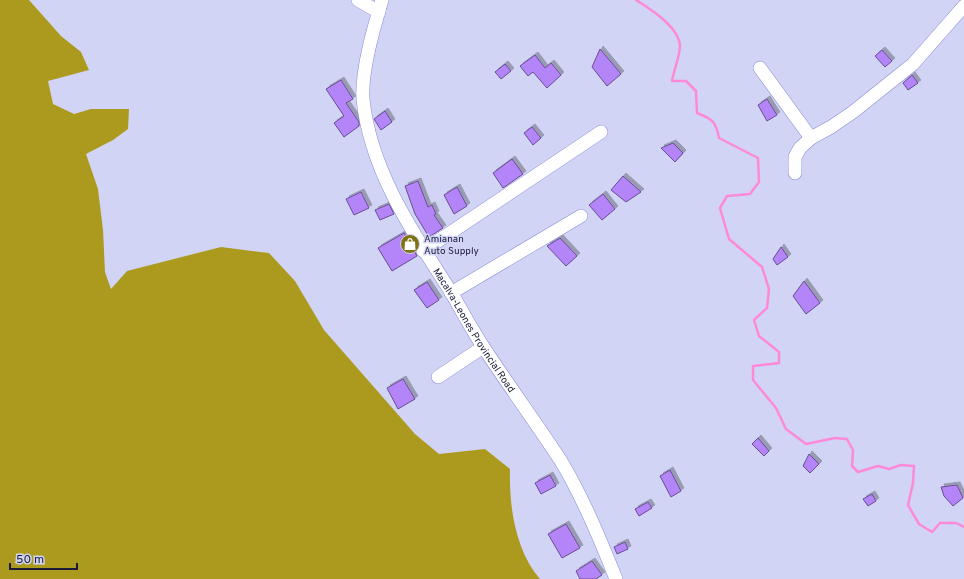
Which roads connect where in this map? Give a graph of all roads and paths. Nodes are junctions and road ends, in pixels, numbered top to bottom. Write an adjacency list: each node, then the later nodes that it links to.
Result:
1 (358, 0): 2 (street)
2 (381, 6): 9 (street, Macalva-Leones Provincial Road)
3 (964, 6): 6 (street)
4 (760, 68): 6 (street)
5 (600, 132): 9 (street)
6 (811, 138): 7 (street)
7 (795, 173)
8 (581, 216): 10 (street)
9 (423, 251): 10 (street, Macalva-Leones Provincial Road)
10 (451, 293): 11 (street, Macalva-Leones Provincial Road)
11 (484, 347): 12 (street); 13 (street, Macalva-Leones Provincial Road)
12 (438, 377)
13 (612, 577)

